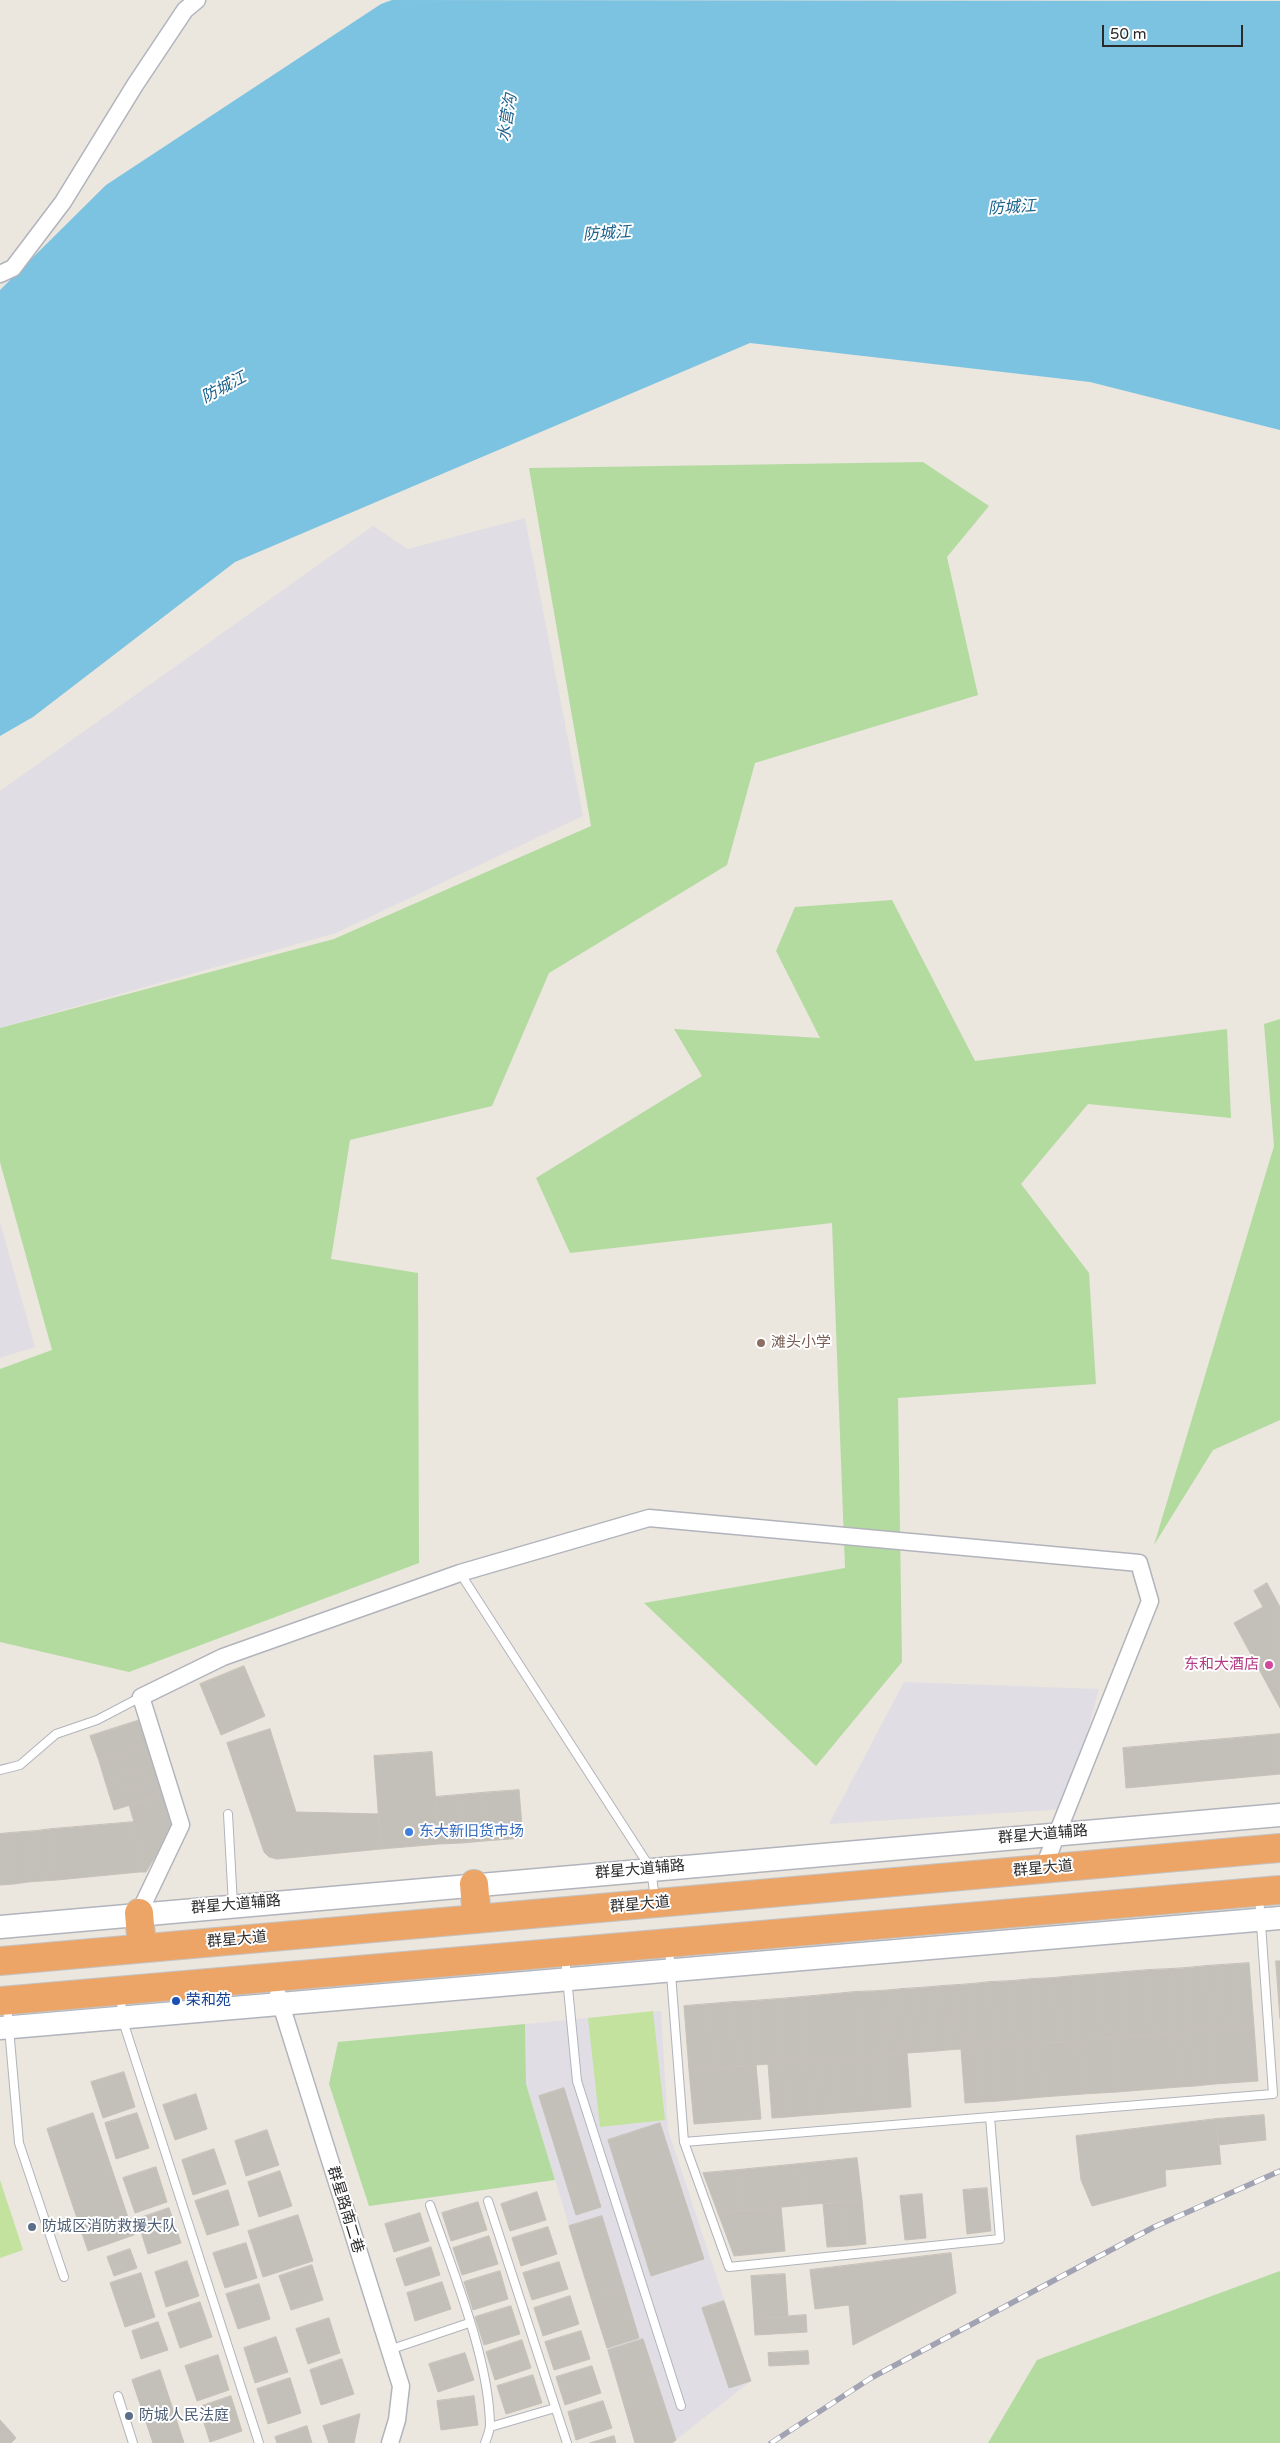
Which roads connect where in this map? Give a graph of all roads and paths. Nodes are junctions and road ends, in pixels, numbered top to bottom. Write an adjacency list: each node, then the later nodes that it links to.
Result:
1 (197, 0): 2 (street)
2 (0, 274)
3 (460, 1573): 4 (street); 8 (street); 10 (lane)
4 (141, 1697): 5 (lane); 16 (street)
5 (0, 1770)
6 (228, 1814): 15 (lane)
7 (1280, 1815): 8 (street, 群星大道辅路)
8 (1056, 1834): 10 (street, 群星大道辅路); 11 (street)
9 (1280, 1848): 11 (highway, 群星大道)
10 (651, 1869): 12 (street, 群星大道辅路); 14 (lane)
11 (1043, 1869): 14 (highway, 群星大道)
12 (474, 1884): 15 (street, 群星大道辅路); 18 (highway)
13 (1269, 1891): 17 (lane); 21 (highway)
14 (655, 1903): 18 (highway, 群星大道)
15 (233, 1905): 16 (street, 群星大道辅路)
16 (139, 1913): 19 (street, 群星大道辅路); 20 (highway)
17 (1270, 1918): 21 (street); 28 (lane)
18 (477, 1919): 20 (highway, 群星大道)
19 (0, 1927)
20 (142, 1948): 22 (highway, 群星大道)
21 (669, 1957): 23 (highway); 29 (lane)
22 (2, 1961): 25 (highway)
23 (565, 1966): 24 (highway); 36 (lane)
24 (276, 1991): 26 (highway); 34 (street, 群星路南二巷)
25 (4, 2001): 26 (highway); 27 (lane)
26 (121, 2005): 27 (street); 40 (lane)
27 (4, 2028): 32 (lane)
28 (990, 2117): 29 (lane); 29 (lane)
29 (684, 2142)
30 (488, 2201): 37 (lane)
31 (430, 2205): 33 (lane)
32 (64, 2277)
33 (469, 2323): 34 (lane); 38 (lane)
34 (389, 2350): 41 (street, 群星路南二巷)
35 (118, 2396): 39 (lane)
36 (681, 2406)
37 (556, 2408): 38 (lane); 43 (lane)
38 (490, 2427): 42 (lane)
39 (133, 2443)
40 (260, 2443)
41 (390, 2443)
42 (485, 2443)
43 (567, 2443)

